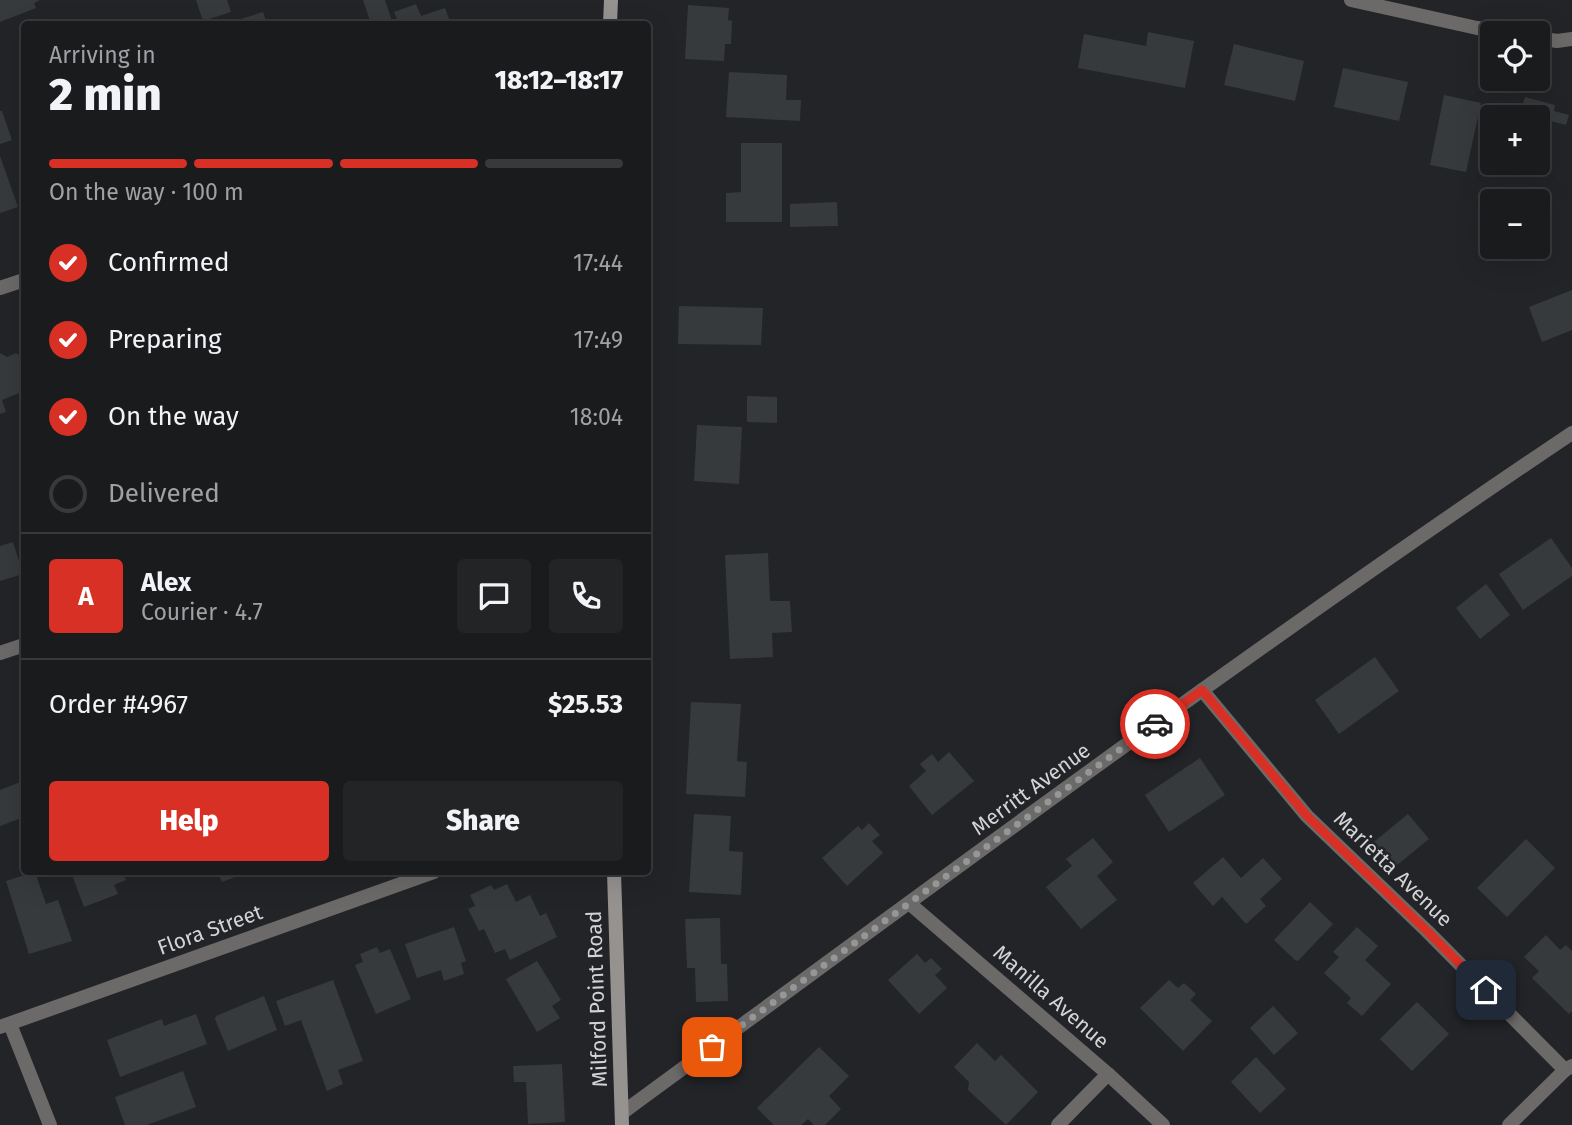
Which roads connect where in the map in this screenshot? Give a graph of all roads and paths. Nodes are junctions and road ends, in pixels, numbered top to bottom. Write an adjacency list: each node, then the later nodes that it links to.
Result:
1 (611, 0): 3 (main road)
2 (1351, 0): 4 (street)
3 (610, 21)
4 (1480, 28)
5 (1572, 39): 6 (street)
6 (1550, 40)
7 (21, 281): 8 (street)
8 (0, 288)
9 (1572, 433): 12 (street, Merritt Avenue)
10 (21, 646): 11 (street)
11 (0, 653)
12 (1202, 690): 15 (street, Merritt Avenue); 17 (street, Marietta Avenue)
13 (426, 875): 16 (street, Flora Street)
14 (614, 875): 19 (main road, Milford Point Road)
15 (909, 903): 18 (street, Manilla Avenue); 19 (street, Merritt Avenue)
16 (5, 1025): 20 (street)
17 (1568, 1068): 23 (street)
18 (1108, 1074): 21 (street); 22 (street, Manilla Avenue)
19 (622, 1119)
20 (50, 1125)
21 (1058, 1125)
22 (1163, 1125)
23 (1510, 1125)

